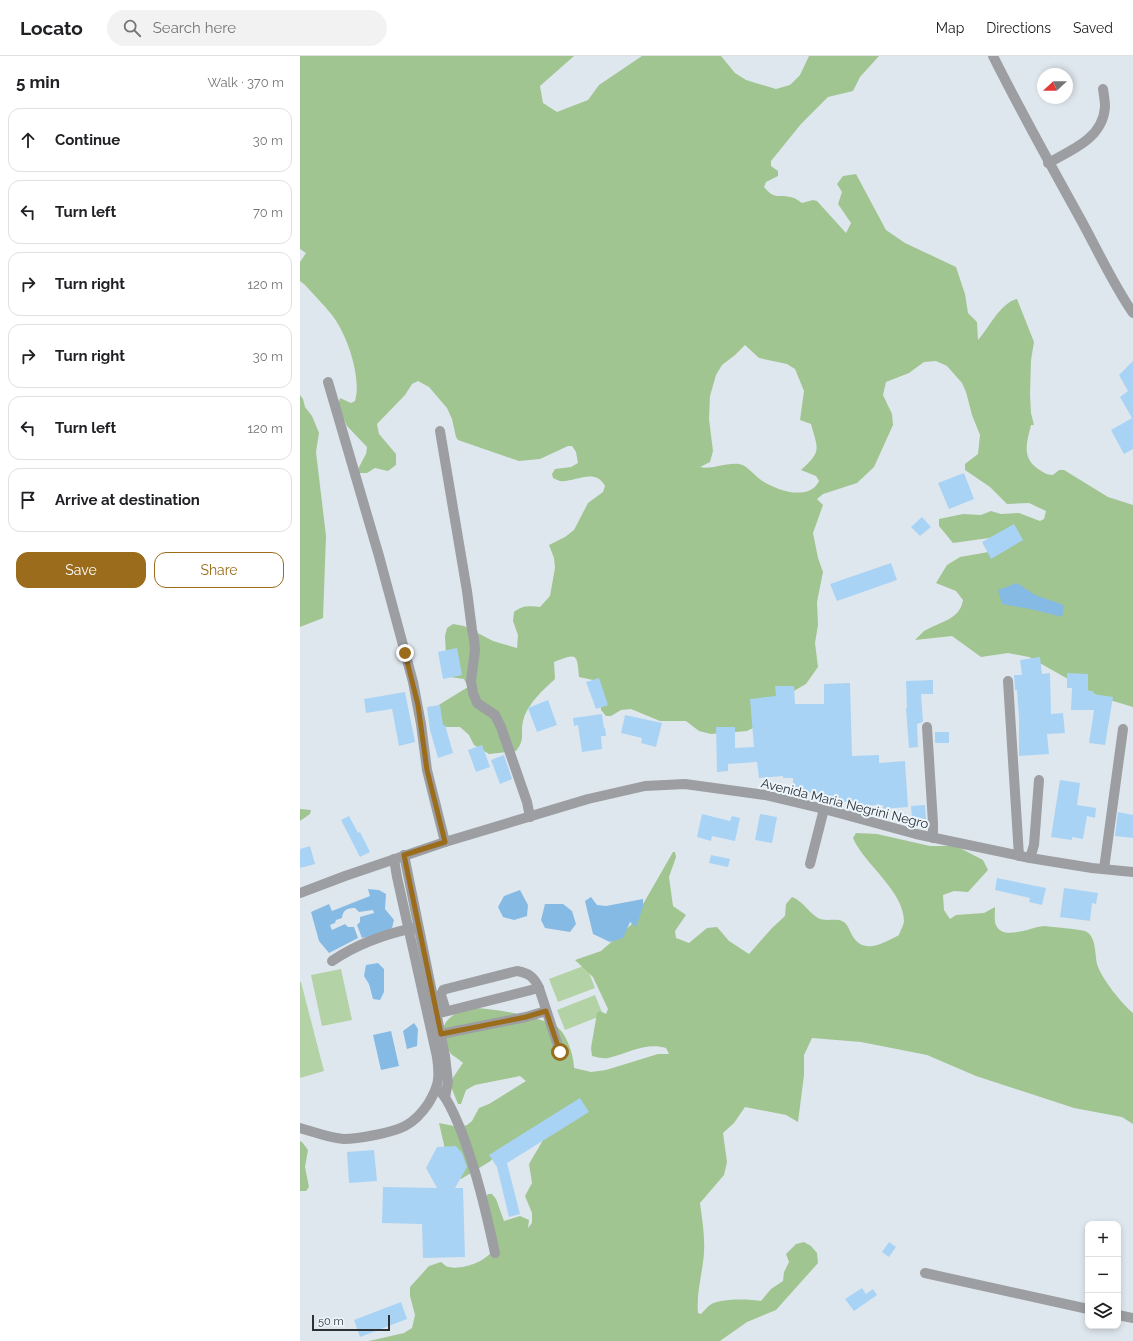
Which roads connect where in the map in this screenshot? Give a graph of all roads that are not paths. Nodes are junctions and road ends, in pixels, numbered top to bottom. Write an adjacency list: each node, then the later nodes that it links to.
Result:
1 (993, 56): 3 (street)
2 (1103, 89): 3 (street)
3 (1048, 163): 4 (street)
4 (1133, 313)
5 (328, 382): 14 (street)
6 (440, 430): 12 (street)
7 (1008, 681): 15 (street)
8 (927, 727): 13 (street)
9 (1123, 729): 19 (street)
10 (1039, 780): 17 (street)
11 (824, 809): 12 (street, Avenida Maria Negrini Negro); 13 (street, Avenida Maria Negrini Negro); 18 (street)
12 (530, 817): 14 (street, Avenida Maria Negrini Negro)
13 (933, 838): 15 (street, Avenida Maria Negrini Negro)
14 (445, 842): 16 (street, Avenida Maria Negrini Negro)
15 (1019, 856): 17 (street, Avenida Maria Negrini Negro)
16 (399, 857): 21 (street, Avenida Maria Negrini Negro); 22 (street)
17 (1030, 858): 19 (street, Avenida Maria Negrini Negro)
18 (810, 864)
19 (1104, 869): 20 (street, Avenida Maria Negrini Negro)
20 (1133, 872)
21 (300, 893)
22 (413, 928): 23 (street); 26 (street); 27 (street)
23 (332, 961)
24 (538, 988): 25 (street); 26 (street); 26 (street)
25 (546, 1011): 28 (street); 29 (street)
26 (442, 1012): 27 (street); 28 (street)
27 (427, 1016): 30 (street)
28 (441, 1034): 31 (street)
29 (560, 1052)
30 (437, 1088): 31 (street); 32 (street)
31 (445, 1097): 33 (street)
32 (300, 1128)
33 (495, 1253)
34 (925, 1274): 35 (street)
35 (1085, 1307)
36 (1121, 1316): 37 (street)
37 (1133, 1318)

